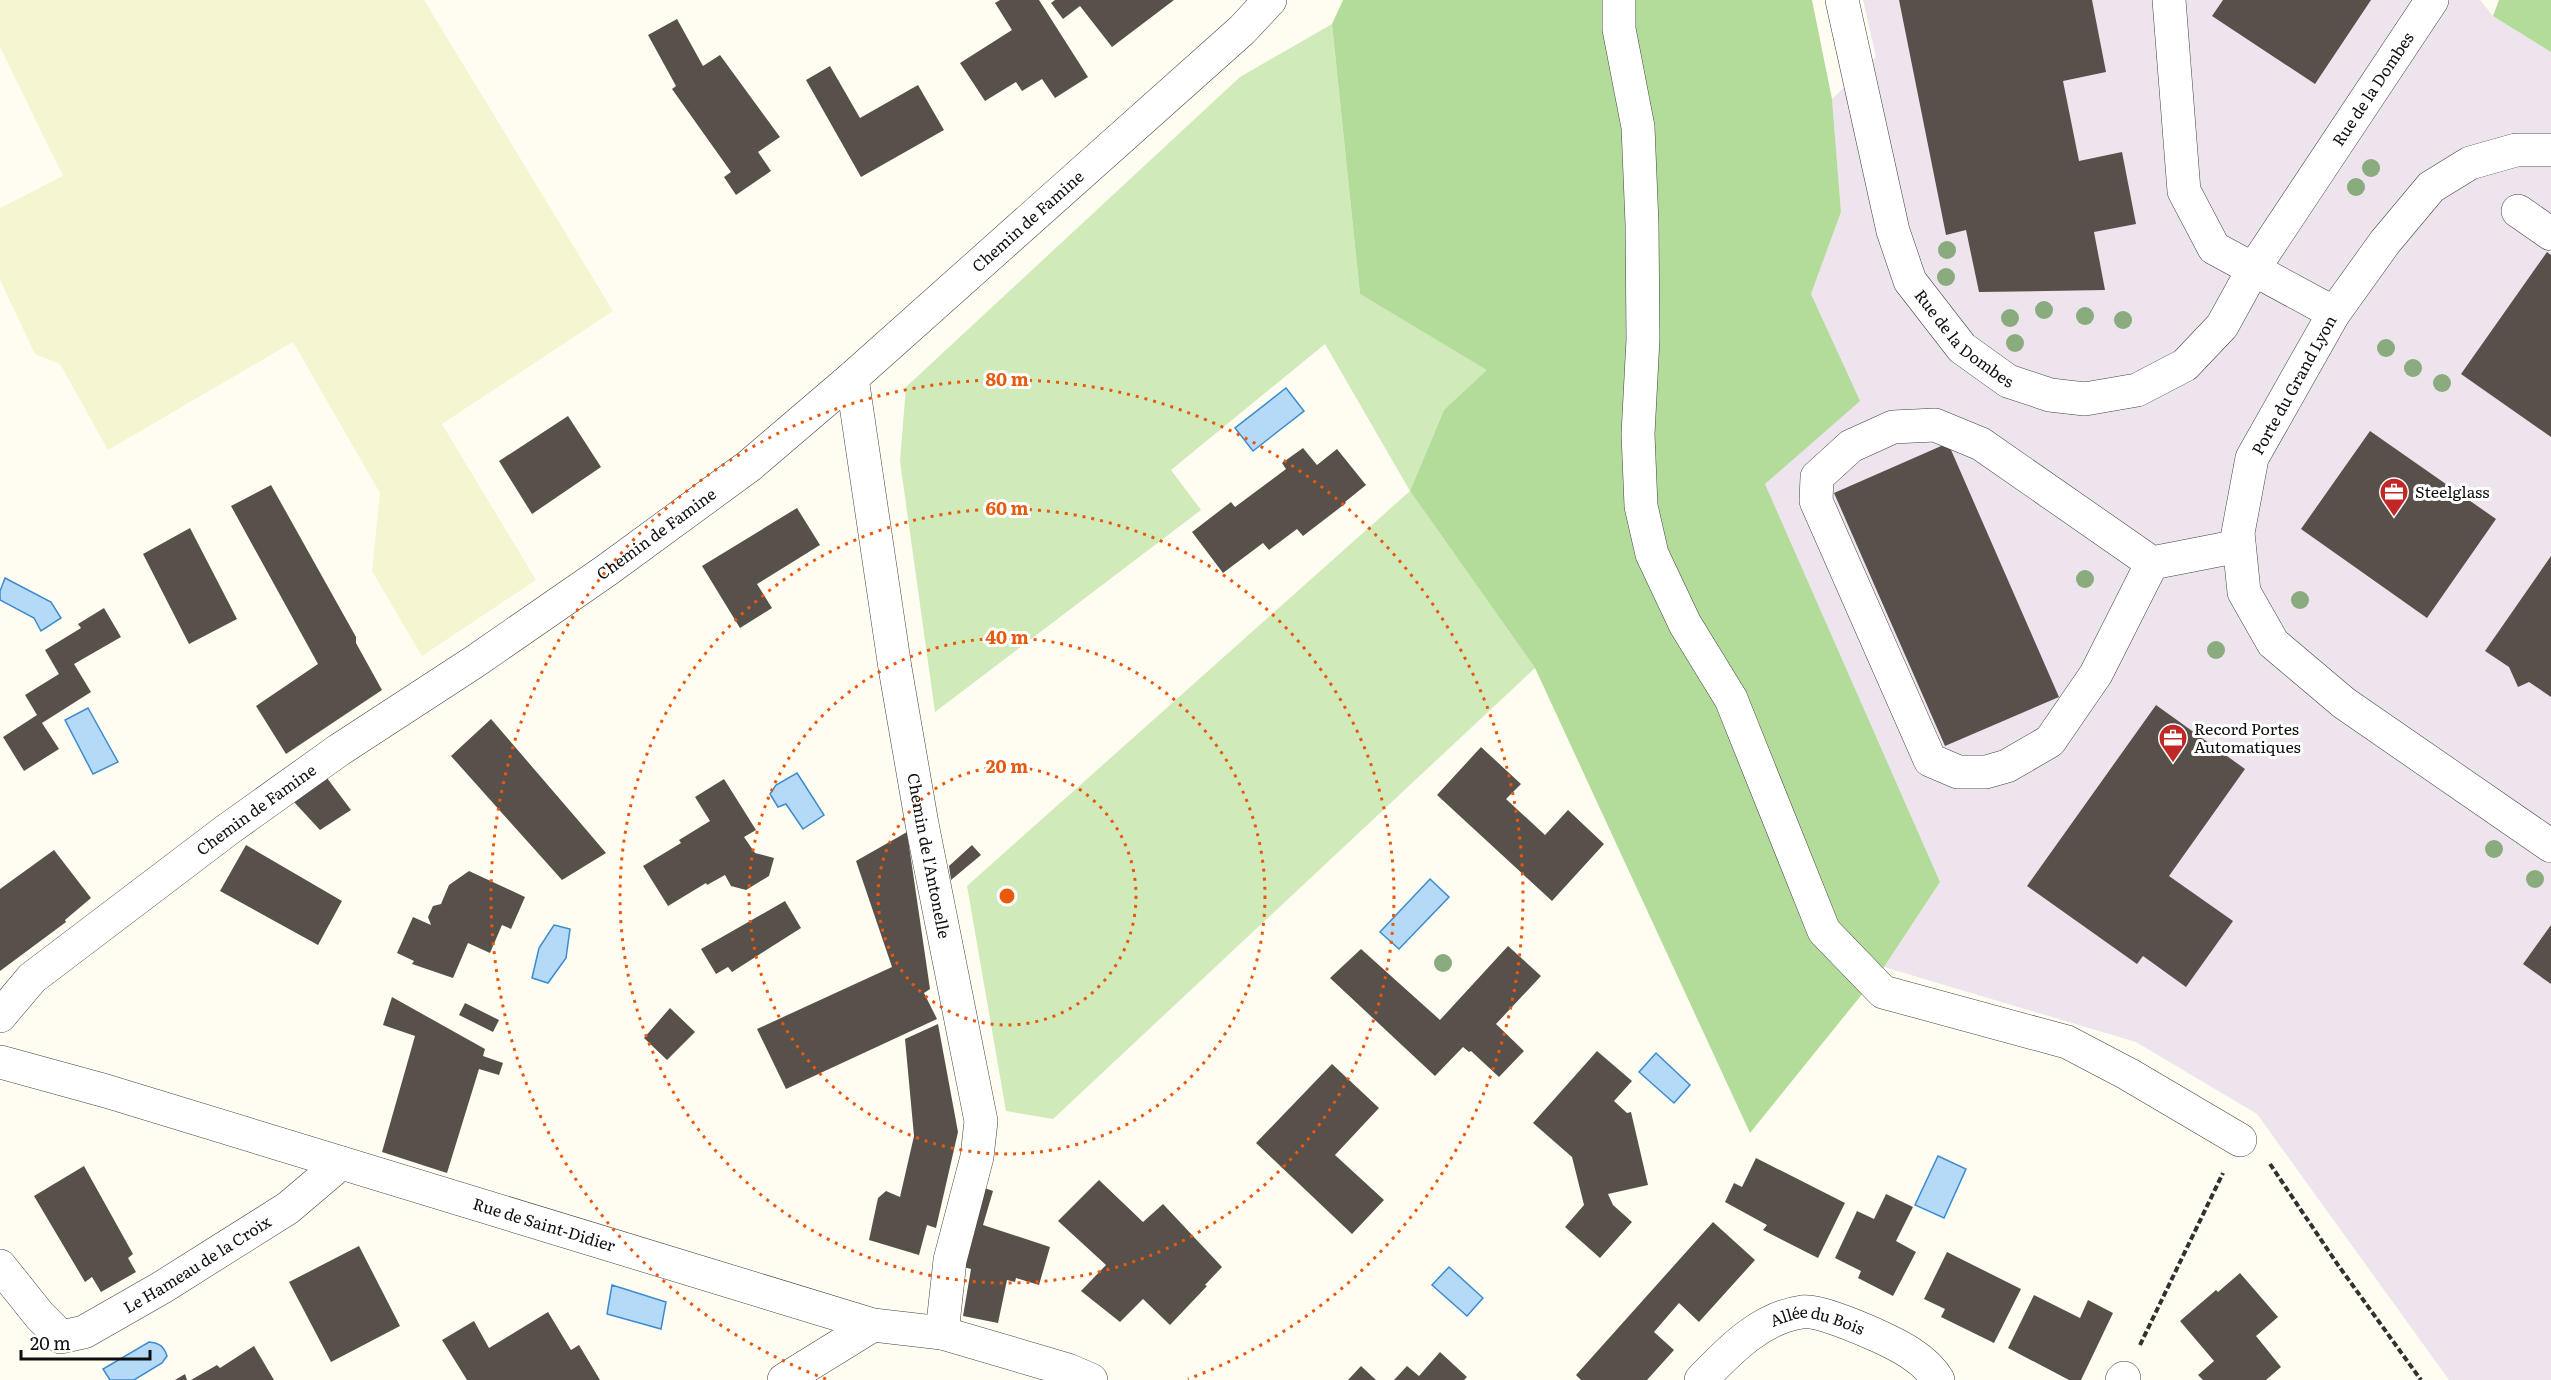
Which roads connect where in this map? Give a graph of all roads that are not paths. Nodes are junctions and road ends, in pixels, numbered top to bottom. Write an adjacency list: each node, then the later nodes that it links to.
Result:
1 (1270, 0): 11 (street, Chemin de Famine)
2 (1619, 0): 17 (street)
3 (1842, 0): 9 (street, Rue de la Dombes)
4 (2169, 0): 9 (street)
5 (2432, 0): 9 (street, Rue de la Dombes)
6 (2551, 150): 10 (street, Porte du Grand Lyon)
7 (2518, 211): 8 (street)
8 (2551, 234)
9 (2254, 268): 10 (street)
10 (2334, 312): 12 (street, Porte du Grand Lyon)
11 (852, 378): 15 (street, Chemin de Famine); 21 (street, Chemin de l'Antonelle)
12 (2238, 546): 13 (street); 14 (street, Porte du Grand Lyon)
13 (2152, 563): 13 (street)
14 (2551, 846)
15 (0, 1016)
16 (0, 1062): 18 (street, Rue de Saint-Didier)
17 (2240, 1140)
18 (341, 1163): 19 (street, Le Hameau de la Croix); 20 (street, Rue de Saint-Didier)
19 (0, 1266)
20 (873, 1325): 21 (street, Rue de Saint-Didier); 22 (street)
21 (942, 1333): 23 (street, Rue de Saint-Didier)
22 (784, 1380)
23 (1091, 1380)
24 (1701, 1380): 25 (street, Allée du Bois)
25 (1938, 1380)

